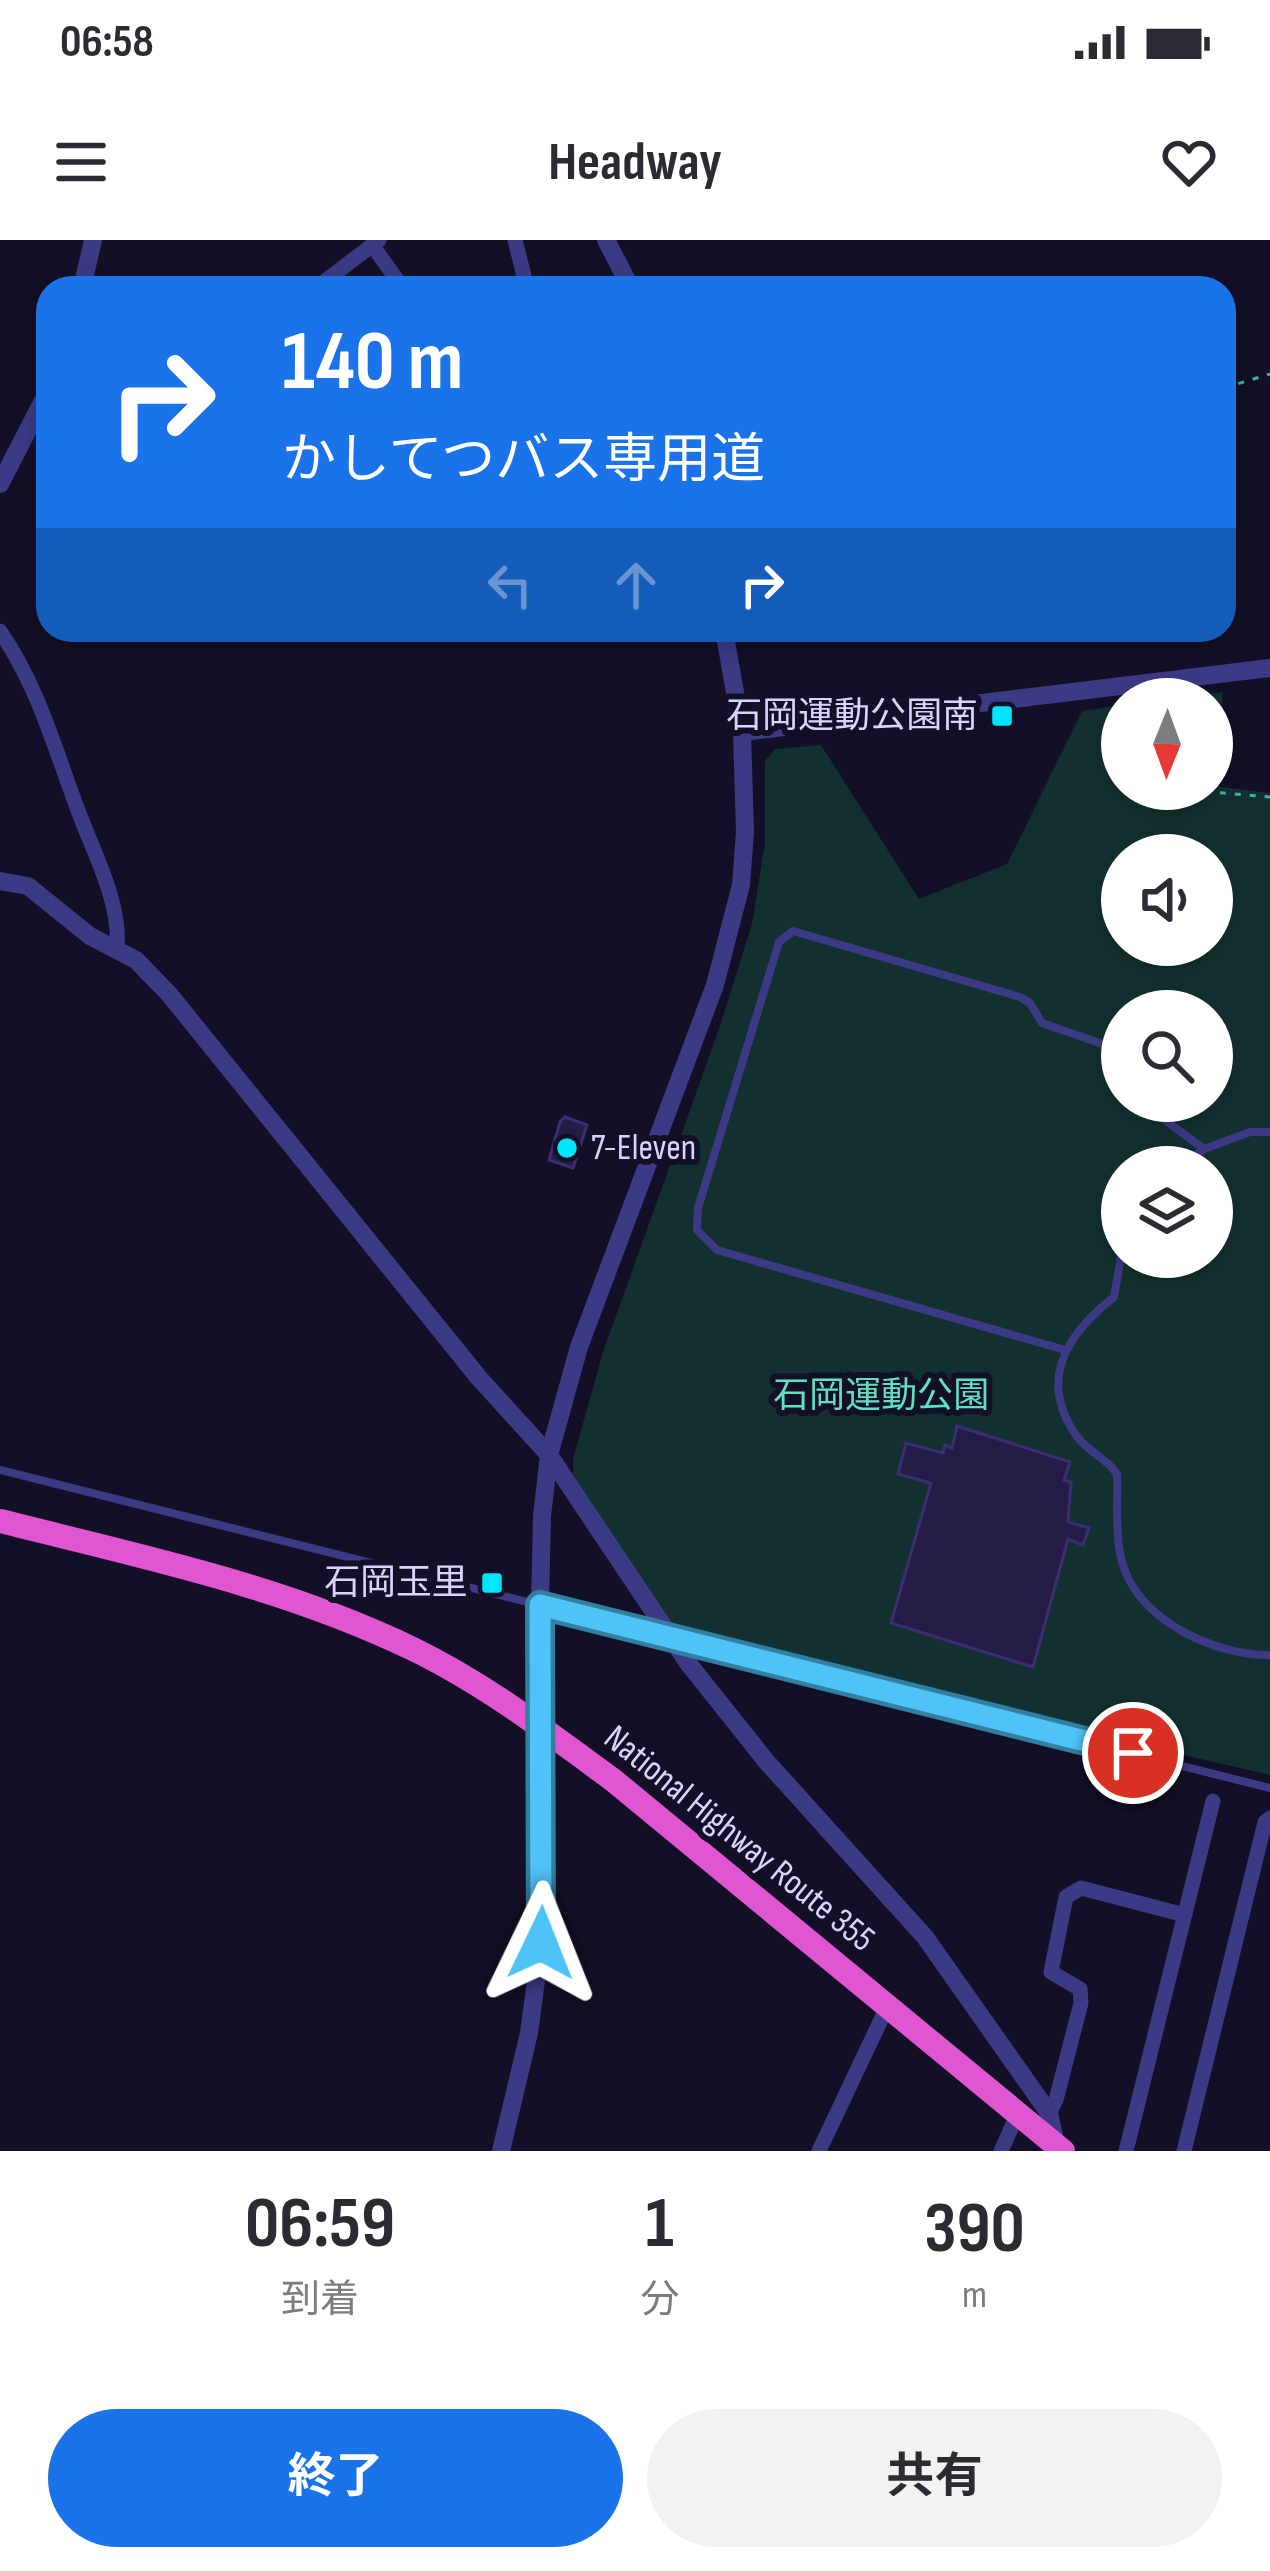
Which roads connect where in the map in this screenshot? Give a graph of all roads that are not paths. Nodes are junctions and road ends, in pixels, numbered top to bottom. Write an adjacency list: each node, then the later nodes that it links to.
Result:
1 (93, 240): 5 (street)
2 (515, 240): 8 (street)
3 (606, 240): 9 (street)
4 (375, 243): 6 (street); 7 (street)
5 (85, 276)
6 (332, 276)
7 (396, 276)
8 (524, 276)
9 (625, 276)
10 (36, 414): 11 (street)
11 (0, 484)
12 (0, 632): 17 (street)
13 (726, 642): 15 (street)
14 (1270, 668): 15 (street)
15 (742, 732): 25 (street)
16 (0, 881): 17 (street)
17 (117, 949): 25 (street)
18 (1101, 1043): 24 (lane)
19 (1168, 1122): 21 (lane)
20 (1270, 1132): 22 (lane)
21 (1200, 1146)
22 (1212, 1146)
23 (1117, 1278): 24 (lane)
24 (1065, 1350): 30 (lane)
25 (549, 1455): 28 (street); 29 (street)
26 (0, 1470): 28 (lane)
27 (0, 1521): 31 (highway, National Highway Route 355)
28 (540, 1605): 29 (lane); 31 (street)
29 (672, 1638): 32 (lane); 38 (street)
30 (1270, 1655)
31 (542, 1727): 36 (highway, National Highway Route 355); 40 (street)
32 (1270, 1788)
33 (1213, 1802): 35 (street)
34 (1270, 1818): 44 (street)
35 (1185, 1915): 38 (street); 43 (street)
36 (888, 2005): 37 (highway, National Highway Route 355); 41 (street)
37 (1018, 2113): 39 (highway, National Highway Route 355); 42 (street)
38 (1049, 2113): 39 (street)
39 (1059, 2148)
40 (501, 2151)
41 (818, 2151)
42 (1001, 2151)
43 (1126, 2151)
44 (1184, 2151)

